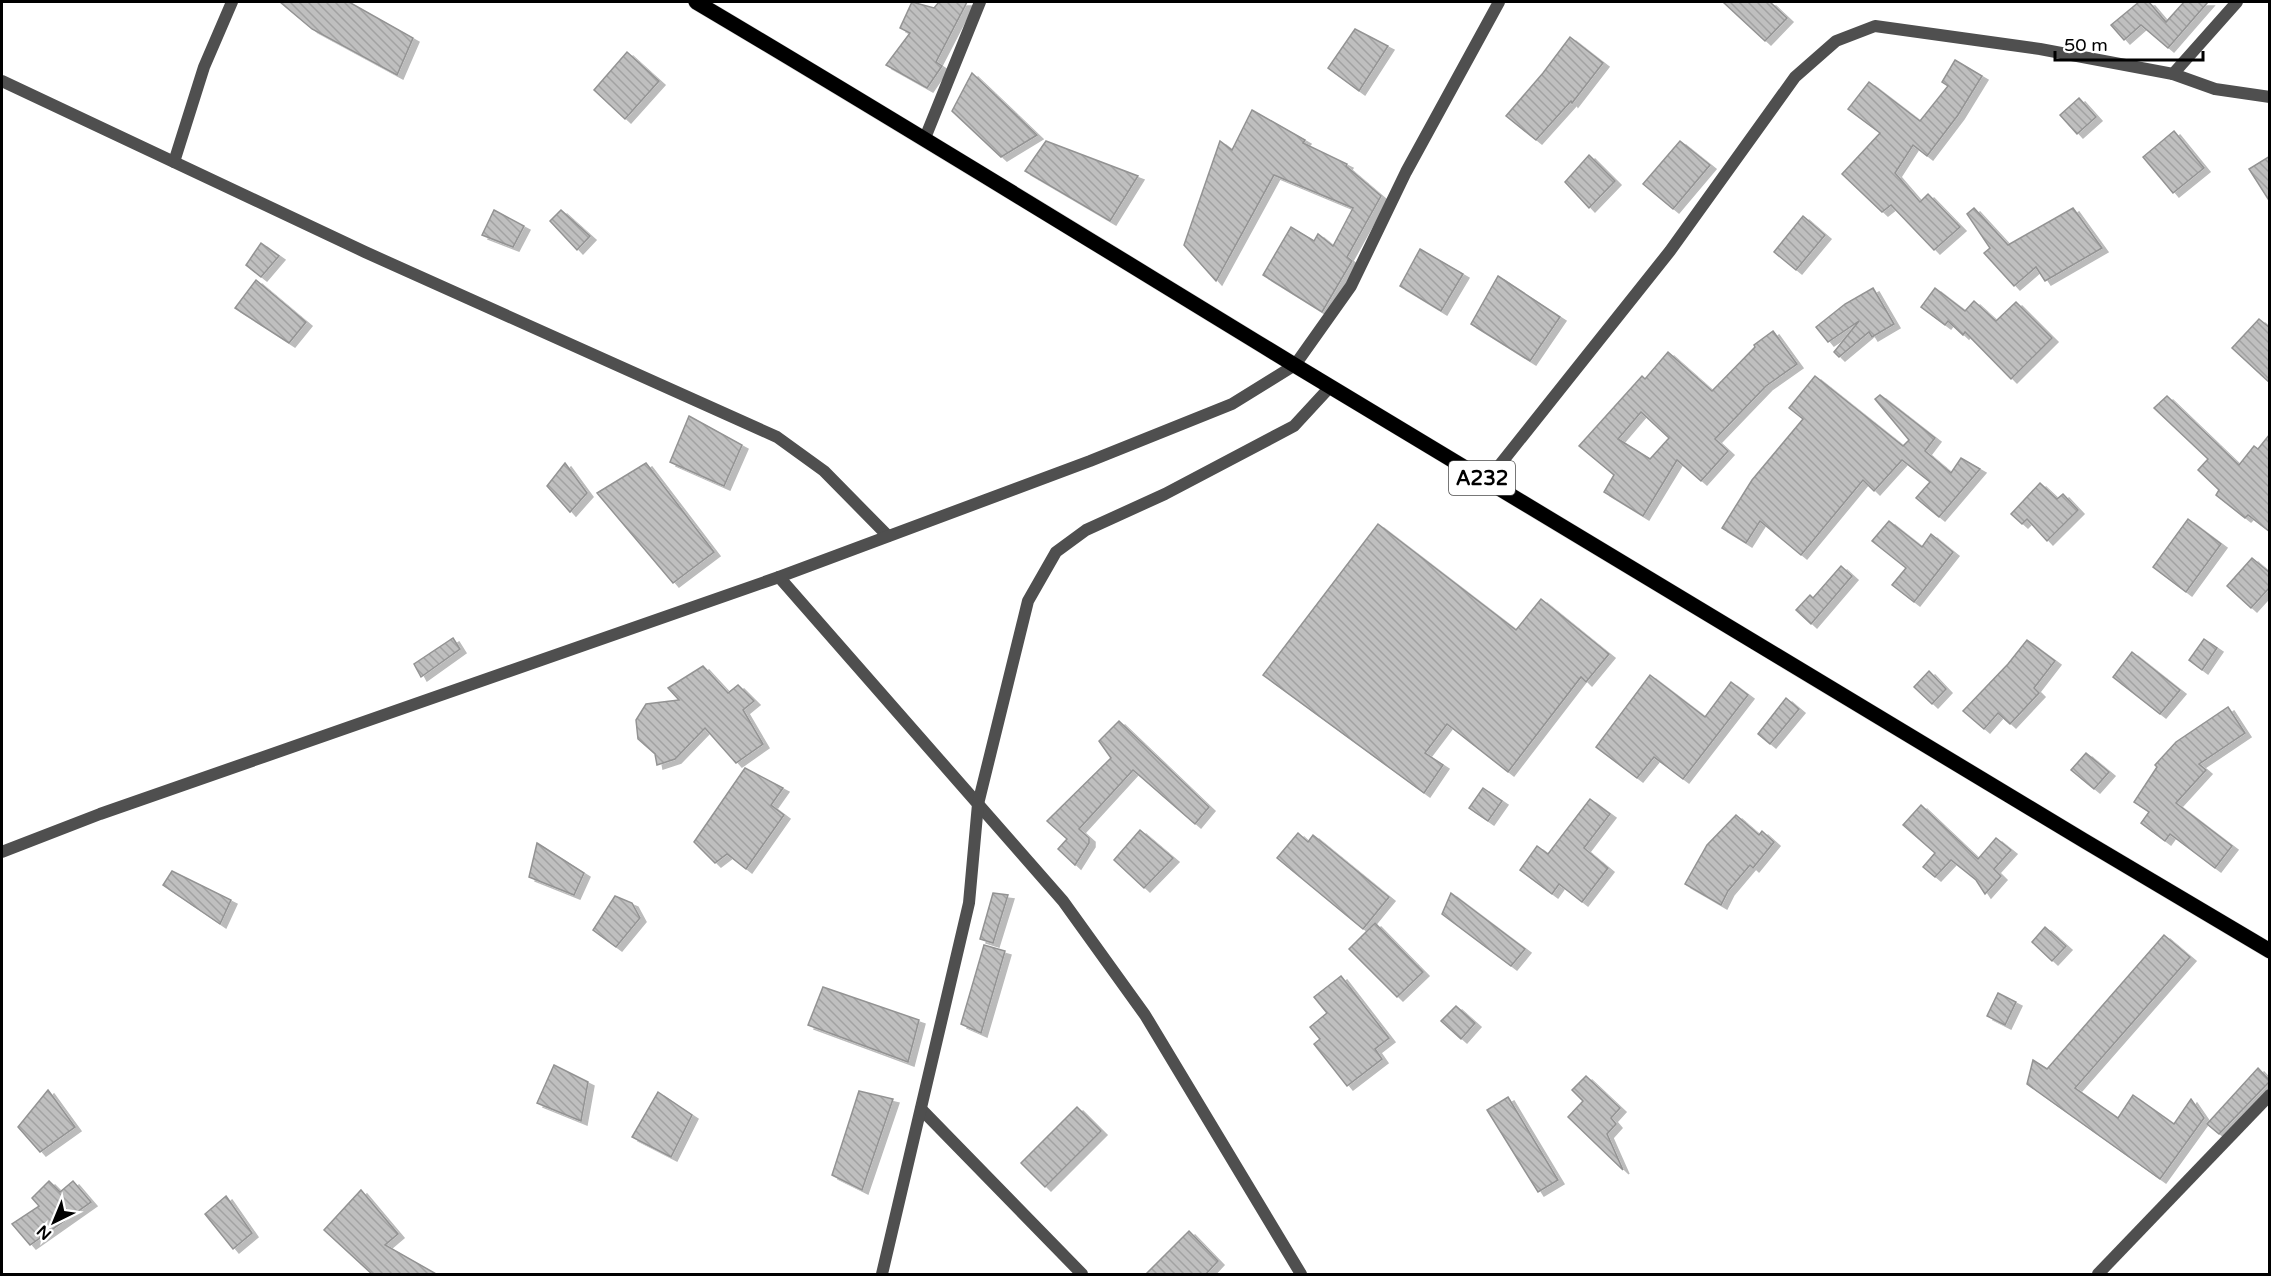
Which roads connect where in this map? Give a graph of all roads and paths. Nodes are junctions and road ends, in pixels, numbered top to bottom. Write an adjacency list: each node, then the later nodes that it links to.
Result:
1 (232, 2): 10 (street)
2 (696, 2): 9 (main road, A232)
3 (980, 2): 9 (street)
4 (1499, 2): 11 (street)
5 (2237, 2): 6 (street)
6 (2173, 74): 8 (street); 13 (street)
7 (2, 81): 10 (street)
8 (2270, 97)
9 (925, 138): 11 (main road, A232)
10 (174, 162): 14 (street)
11 (1295, 365): 12 (main road, A232); 14 (street)
12 (1330, 387): 13 (main road, A232); 16 (street)
13 (1487, 481): 18 (main road, A232)
14 (888, 536): 15 (street)
15 (779, 577): 16 (street); 17 (street)
16 (978, 804): 20 (street); 23 (street)
17 (2, 852)
18 (2270, 951)
19 (2270, 1095): 24 (street)
20 (921, 1109): 21 (street); 22 (street)
21 (882, 1275)
22 (1082, 1275)
23 (1301, 1275)
24 (2098, 1275)

